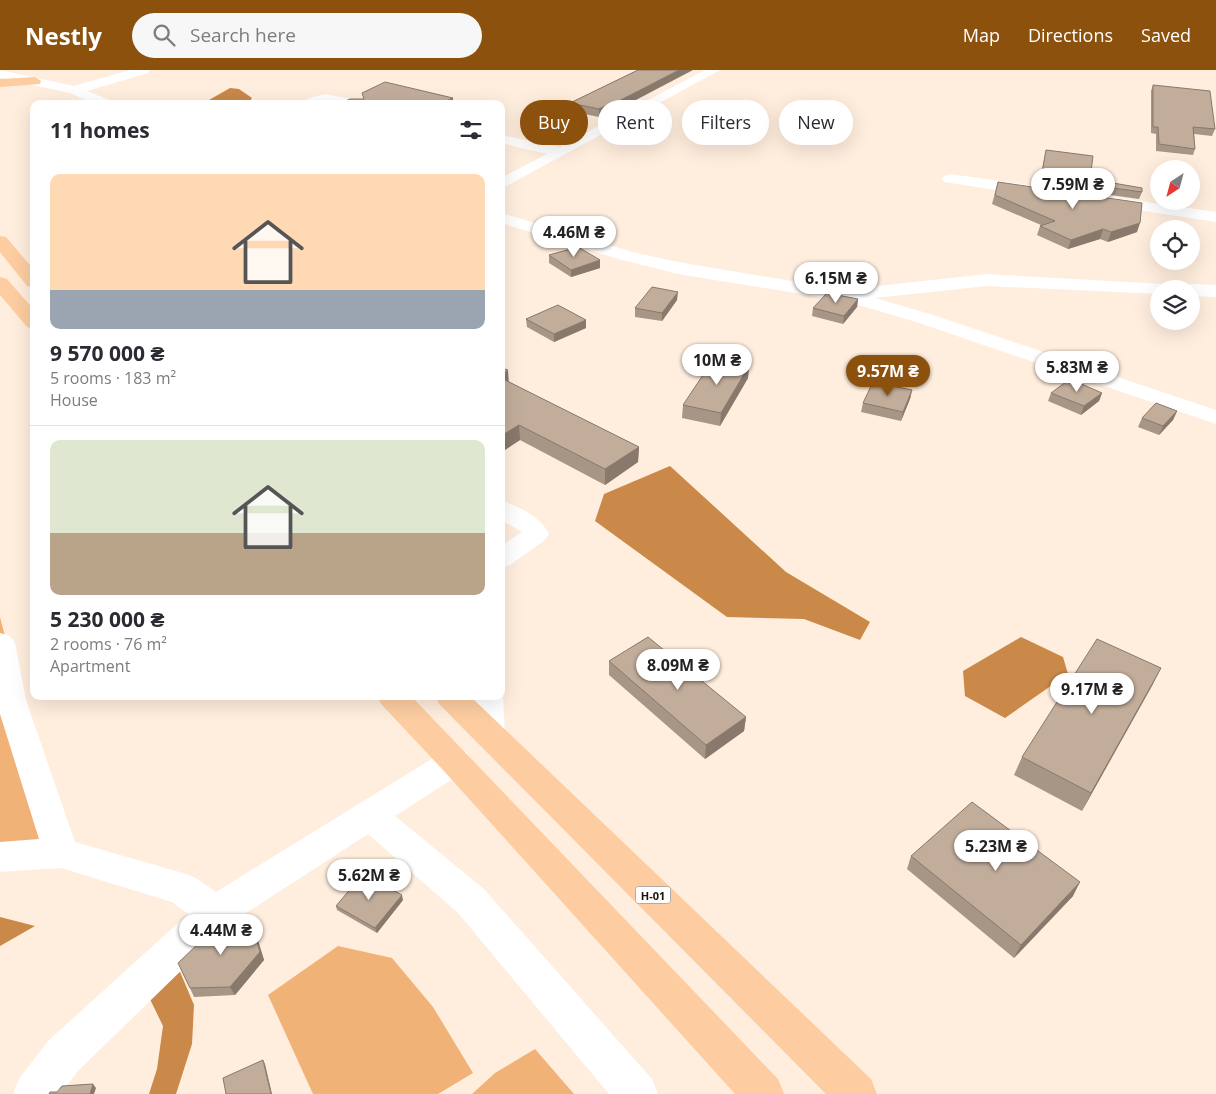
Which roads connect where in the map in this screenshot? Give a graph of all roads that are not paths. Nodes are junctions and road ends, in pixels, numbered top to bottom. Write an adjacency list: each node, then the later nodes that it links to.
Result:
1 (144, 70): 4 (street)
2 (714, 70): 9 (street)
3 (6, 76): 4 (street)
4 (74, 90): 5 (street)
5 (98, 100)
6 (313, 100): 7 (street)
7 (341, 100)
8 (505, 140): 9 (street)
9 (560, 152): 11 (street)
10 (950, 179): 12 (street)
11 (505, 182)
12 (1048, 193)
13 (1088, 199): 14 (street)
14 (1216, 217)
15 (505, 219): 22 (street)
16 (0, 241): 17 (main road)
17 (30, 277)
18 (0, 283): 23 (main road)
19 (1150, 288): 22 (street)
20 (1200, 290): 21 (street)
21 (1216, 291)
22 (847, 296): 24 (street)
23 (30, 318)
24 (1216, 417)
25 (505, 511): 26 (street)
26 (505, 556)
27 (0, 643): 34 (street)
28 (396, 700): 32 (main road)
29 (454, 700): 31 (main road, Н-01)
30 (488, 700): 31 (street)
31 (489, 734): 40 (main road, Н-01)
32 (455, 761): 33 (street); 39 (main road)
33 (369, 815): 36 (street); 38 (street)
34 (61, 852): 35 (street); 36 (street)
35 (0, 857)
36 (215, 913): 37 (street)
37 (34, 1094)
38 (637, 1094)
39 (763, 1094)
40 (856, 1094)

